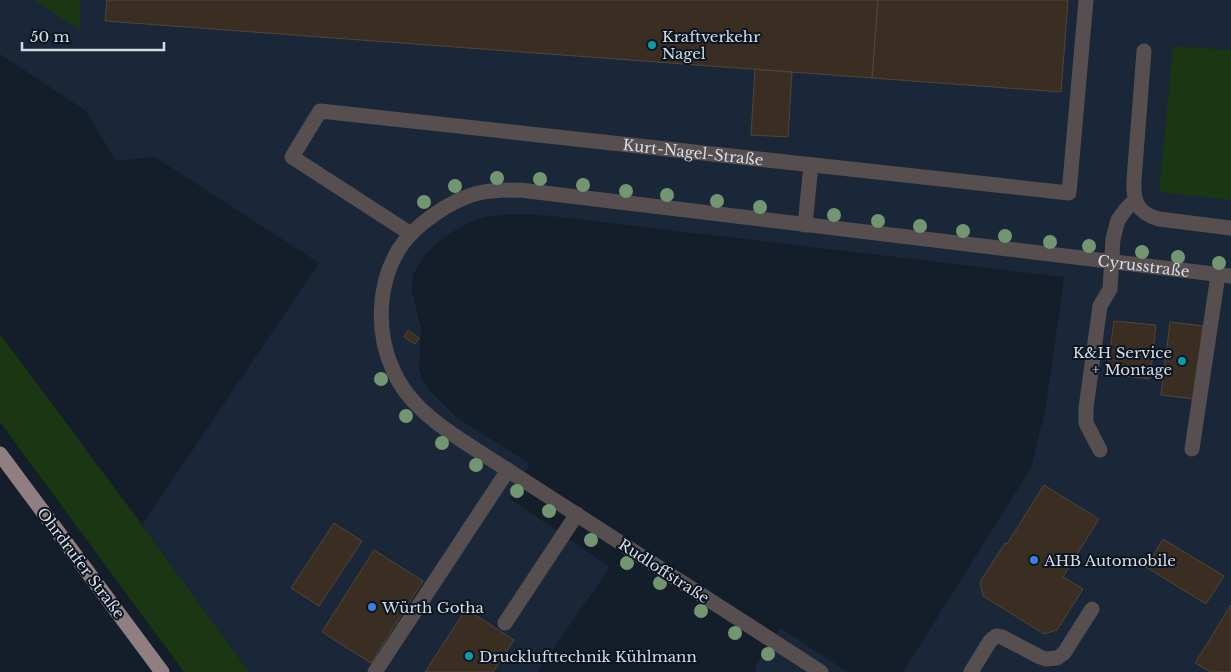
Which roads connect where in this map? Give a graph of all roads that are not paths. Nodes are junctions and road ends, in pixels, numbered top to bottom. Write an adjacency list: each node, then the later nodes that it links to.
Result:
1 (1086, 0): 3 (street, Kurt-Nagel-Straße)
2 (1144, 51): 4 (street)
3 (811, 165): 5 (street); 7 (street, Kurt-Nagel-Straße)
4 (1136, 200): 6 (street); 8 (street)
5 (805, 225): 7 (street); 8 (street, Cyrusstraße)
6 (1231, 228)
7 (411, 234): 13 (street)
8 (1112, 262): 9 (street, Cyrusstraße); 10 (street)
9 (1224, 276): 11 (street)
10 (1100, 450)
11 (1192, 450)
12 (0, 454): 17 (main road, Ohrdrufer Straße)
13 (508, 470): 14 (street, Rudloffstraße); 18 (street)
14 (577, 514): 16 (street); 19 (street, Rudloffstraße)
15 (1092, 609): 20 (street)
16 (505, 622)
17 (162, 672)
18 (375, 672)
19 (821, 672)
20 (970, 672)

